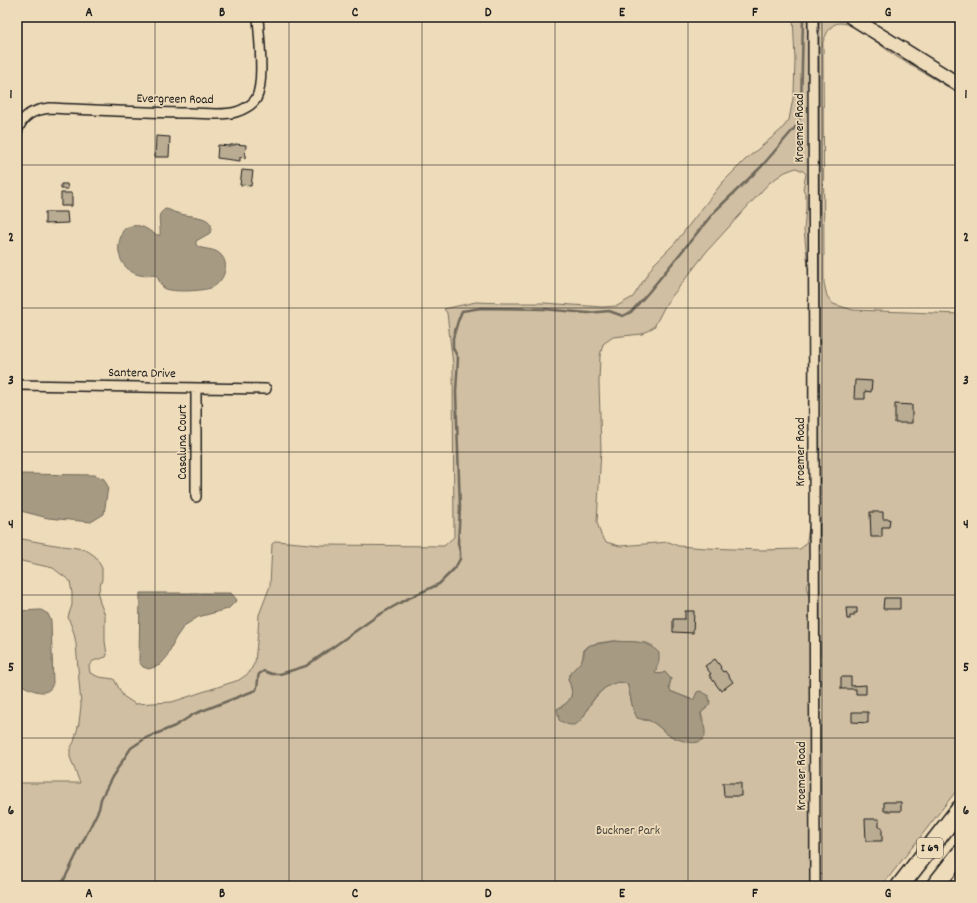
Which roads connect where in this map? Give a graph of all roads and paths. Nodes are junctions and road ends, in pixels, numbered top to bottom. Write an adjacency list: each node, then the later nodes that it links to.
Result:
1 (258, 17): 5 (street, Evergreen Road)
2 (813, 17): 12 (street, Kroemer Road)
3 (851, 17): 4 (main road)
4 (960, 85)
5 (17, 132)
6 (17, 385): 7 (street, Santera Drive)
7 (196, 388): 8 (street, Santera Drive); 9 (street, Casaluna Court)
8 (266, 389)
9 (196, 497)
10 (960, 809): 13 (highway, I 69)
11 (960, 854): 14 (highway, I 69)
12 (815, 886)
13 (900, 886)
14 (935, 886)

